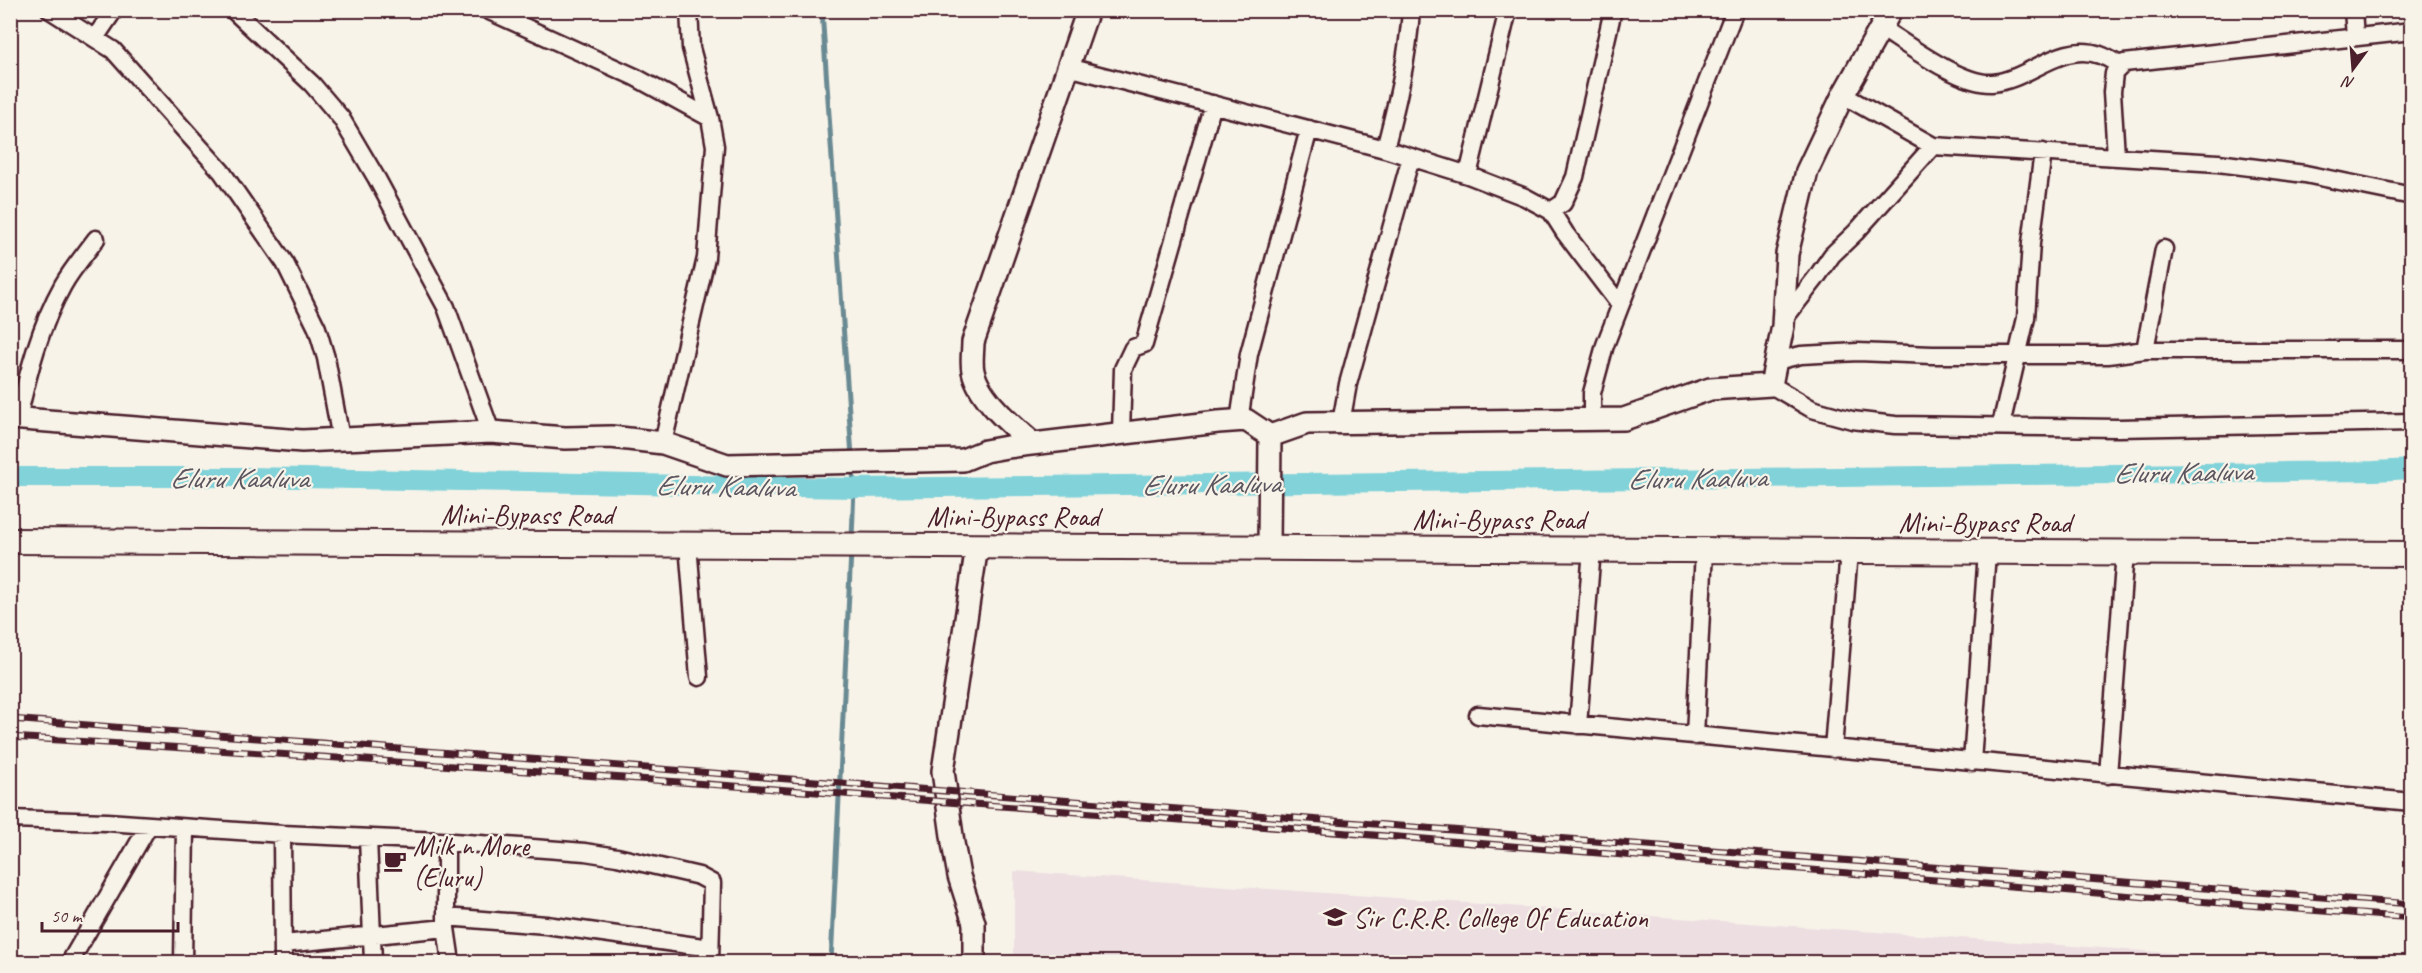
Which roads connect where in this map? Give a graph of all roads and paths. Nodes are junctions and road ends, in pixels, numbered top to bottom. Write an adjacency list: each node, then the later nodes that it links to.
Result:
1 (50, 10): 15 (street)
2 (114, 10): 15 (street)
3 (232, 10): 45 (street)
4 (487, 10): 20 (street)
5 (689, 10): 20 (street)
6 (1088, 10): 17 (street)
7 (1411, 10): 23 (street)
8 (1508, 10): 27 (street)
9 (1613, 10): 29 (street)
10 (1735, 10): 32 (street)
11 (2352, 10): 14 (street)
12 (1886, 20): 16 (street); 18 (street)
13 (2412, 31): 14 (street)
14 (2355, 37): 16 (street)
15 (95, 38): 48 (street)
16 (2121, 66): 25 (street)
17 (1068, 67): 19 (street); 50 (street)
18 (1843, 95): 22 (street); 33 (street)
19 (1213, 104): 21 (street); 46 (street)
20 (710, 118): 49 (street)
21 (1309, 129): 23 (street); 41 (street)
22 (1933, 146): 24 (street); 33 (street)
23 (1385, 149): 26 (street)
24 (2043, 152): 25 (street); 36 (street)
25 (2116, 156): 28 (street)
26 (1411, 157): 27 (street); 43 (street)
27 (1468, 175): 29 (street)
28 (2412, 196)
29 (1551, 211): 32 (street)
30 (96, 239): 39 (street)
31 (2164, 249): 34 (street)
32 (1620, 305): 40 (street)
33 (1784, 319): 37 (street)
34 (2145, 350): 35 (street); 36 (street)
35 (2412, 351)
36 (2017, 354): 37 (street); 44 (street)
37 (1776, 361): 38 (street)
38 (1771, 385): 40 (street); 44 (street)
39 (14, 418): 48 (street)
40 (1592, 419): 43 (street)
41 (1239, 421): 46 (street); 47 (street)
42 (2412, 422): 44 (street)
43 (1341, 423): 47 (street)
44 (2001, 425)
45 (491, 432): 48 (street); 49 (street)
46 (1121, 432): 50 (street)
47 (1270, 436): 54 (street)
48 (341, 440)
49 (663, 443): 50 (street)
50 (1032, 443)
51 (10, 541): 52 (main road, Mini-Bypass Road)
52 (688, 545): 53 (main road, Mini-Bypass Road); 61 (street)
53 (973, 546): 54 (main road, Mini-Bypass Road); 84 (street)
54 (1269, 548): 55 (main road, Mini-Bypass Road)
55 (1592, 549): 56 (main road, Mini-Bypass Road); 63 (street)
56 (1704, 550): 57 (main road, Mini-Bypass Road); 64 (street)
57 (1849, 551): 58 (main road, Mini-Bypass Road); 65 (street)
58 (1987, 552): 59 (main road, Mini-Bypass Road); 66 (street)
59 (2125, 552): 60 (main road, Mini-Bypass Road); 67 (street)
60 (2412, 554)
61 (699, 677)
62 (1478, 715): 63 (street)
63 (1578, 725): 64 (street)
64 (1695, 736): 65 (street)
65 (1833, 749): 66 (street)
66 (1972, 762): 67 (street)
67 (2108, 775): 68 (street)
68 (2412, 802)
69 (10, 819): 70 (street)
70 (149, 825): 71 (street); 79 (street)
71 (185, 828): 72 (street); 80 (street)
72 (282, 834): 73 (street); 77 (street)
73 (368, 838): 74 (street); 76 (street)
74 (446, 842): 75 (street); 78 (street)
75 (446, 923): 76 (street); 78 (street); 83 (street)
76 (371, 935): 77 (street); 82 (street)
77 (283, 944): 81 (street)
78 (710, 955)
79 (70, 963)
80 (183, 963)
81 (283, 963)
82 (373, 963)
83 (451, 963)
84 (974, 963)

